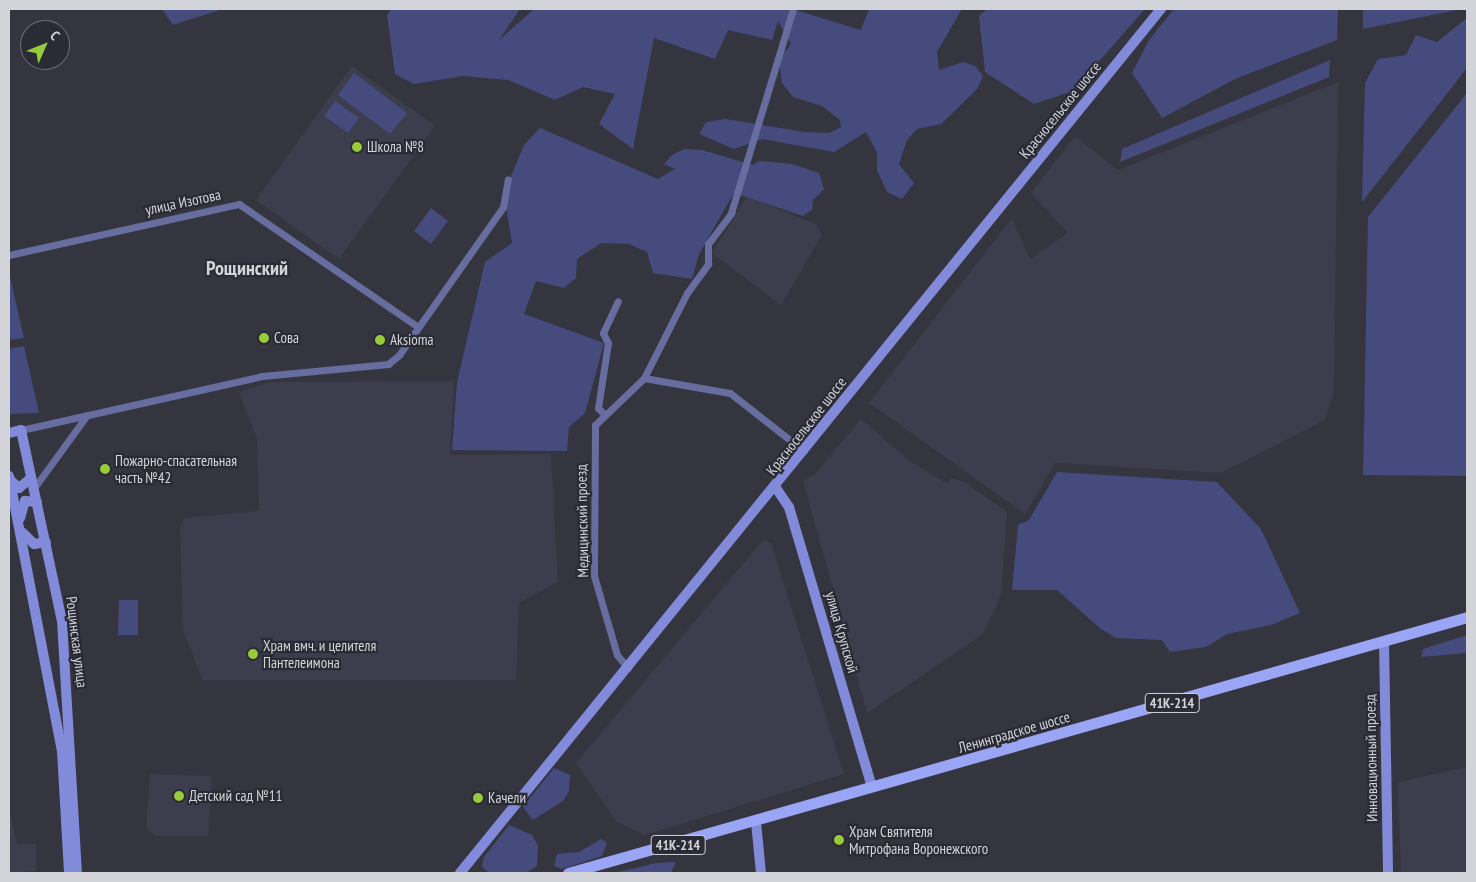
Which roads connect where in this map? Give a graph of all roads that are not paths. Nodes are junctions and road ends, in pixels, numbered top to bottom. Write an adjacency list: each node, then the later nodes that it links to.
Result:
1 (793, 9): 7 (street)
2 (1161, 9): 12 (street, Красносельское шоссе)
3 (508, 179): 6 (street)
4 (9, 255): 6 (street, улица Изотова)
5 (618, 300): 8 (street)
6 (418, 327): 9 (street)
7 (644, 378): 8 (street, Медицинский проезд); 12 (street)
8 (604, 414): 22 (street, Медицинский проезд)
9 (87, 415): 10 (street); 15 (street)
10 (21, 430): 11 (street); 14 (street, Рощинская улица)
11 (9, 432)
12 (804, 451): 16 (street, Красносельское шоссе)
13 (9, 477): 14 (street); 18 (street, Рощинская улица)
14 (32, 478): 15 (street, Рощинская улица)
15 (34, 488): 17 (street, Рощинская улица)
16 (776, 488): 22 (street, Красносельское шоссе); 25 (street, улица Крупской)
17 (36, 502): 18 (street); 19 (street, Рощинская улица)
18 (20, 527): 19 (street); 24 (street, Рощинская улица)
19 (46, 542): 23 (street, Рощинская улица)
20 (1467, 617): 21 (main road, Ленинградское шоссе / 41К-214)
21 (1384, 642): 25 (main road, Ленинградское шоссе / 41К-214); 36 (street, Инновационный проезд)
22 (628, 668): 27 (street, Красносельское шоссе)
23 (69, 698): 24 (street); 30 (street, Рощинская улица)
24 (53, 700): 29 (street, Рощинская улица)
25 (872, 788): 26 (main road, Ленинградское шоссе / 41К-214)
26 (756, 822): 28 (main road, Ленинградское шоссе / 41К-214); 35 (street)
27 (472, 860): 31 (street, Красносельское шоссе); 32 (street)
28 (605, 866): 33 (main road, Ленинградское шоссе / 41К-214); 34 (main road)
29 (69, 873)
30 (76, 873)
31 (460, 873)
32 (473, 873)
33 (568, 873)
34 (594, 873)
35 (761, 873)
36 (1388, 873)

